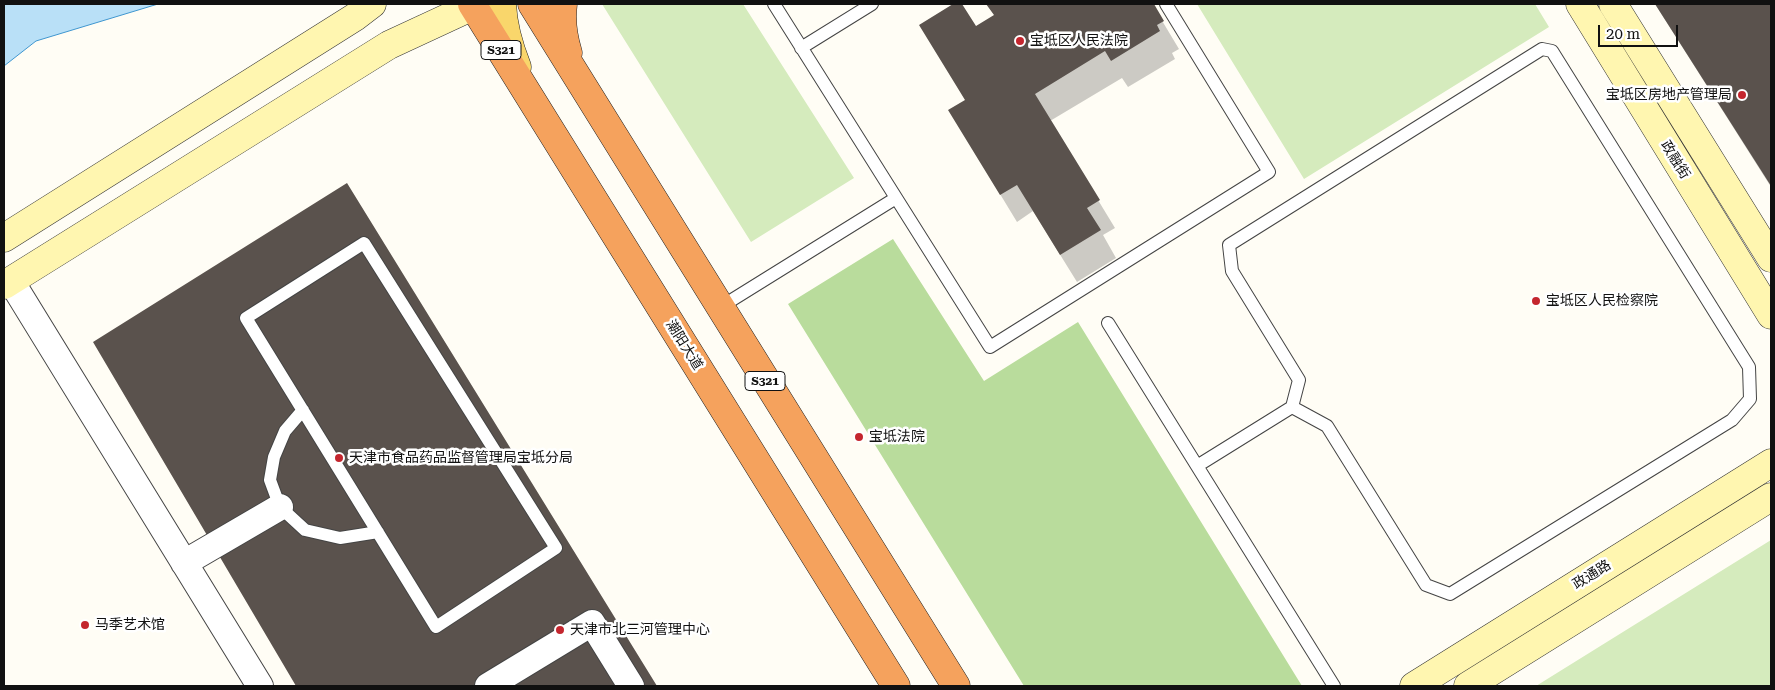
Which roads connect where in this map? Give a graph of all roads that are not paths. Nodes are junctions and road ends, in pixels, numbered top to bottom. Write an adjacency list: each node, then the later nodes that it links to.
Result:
1 (372, 4): 15 (street)
2 (502, 4): 13 (main road)
3 (532, 4): 12 (highway, S321)
4 (563, 4): 12 (highway)
5 (774, 4): 11 (lane)
6 (872, 4): 11 (lane)
7 (1166, 4): 14 (lane)
8 (1580, 4): 19 (street, 政融街)
9 (1613, 4): 16 (street)
10 (474, 5): 13 (highway, 潮阳大道 / S321); 17 (street)
11 (801, 48): 14 (lane)
12 (576, 75): 18 (highway, S321)
13 (530, 97): 32 (highway, 潮阳大道 / S321)
14 (896, 198): 18 (lane)
15 (4, 238)
16 (1771, 258)
17 (7, 283): 28 (street)
18 (719, 308): 33 (highway, S321)
19 (1771, 315)
20 (1108, 323): 24 (lane)
21 (1292, 407): 21 (lane); 24 (lane)
22 (303, 410): 26 (lane); 27 (lane); 27 (lane)
23 (1771, 463): 35 (street, 政通路)
24 (1197, 466): 34 (lane)
25 (1771, 496): 36 (street, 政通路)
26 (280, 507): 27 (lane); 28 (street)
27 (378, 532)
28 (184, 563): 29 (street)
29 (260, 686)
30 (488, 686): 31 (street)
31 (631, 686)
32 (896, 686)
33 (956, 686)
34 (1334, 686)
35 (1414, 686)
36 (1468, 686)

